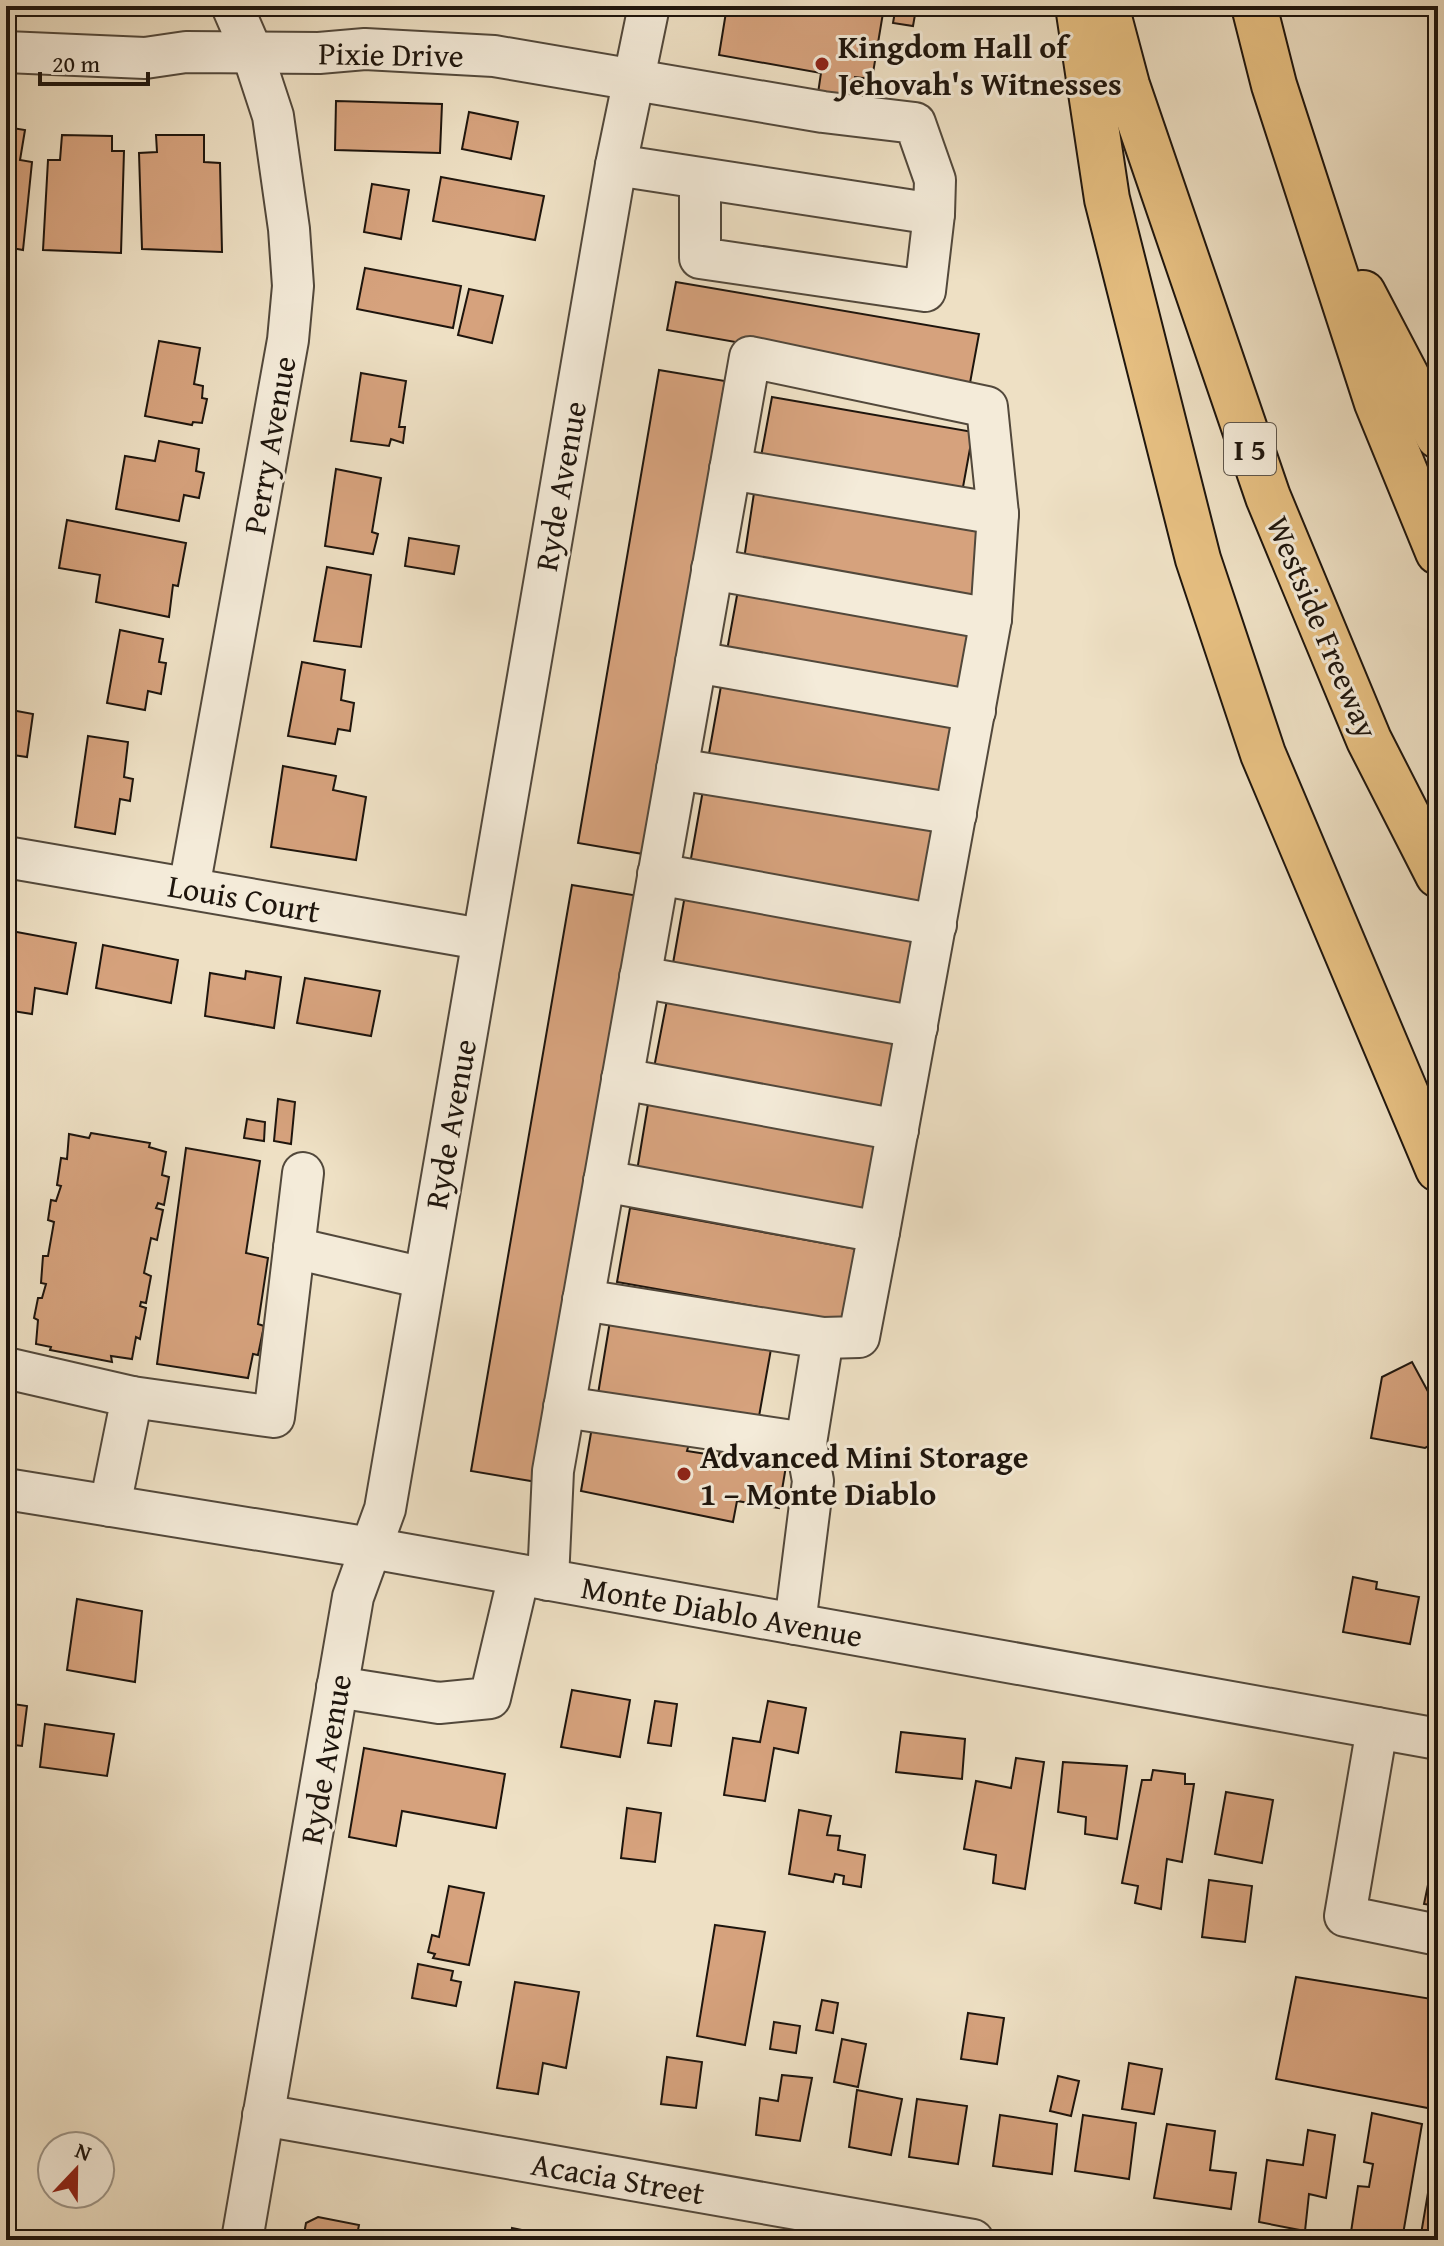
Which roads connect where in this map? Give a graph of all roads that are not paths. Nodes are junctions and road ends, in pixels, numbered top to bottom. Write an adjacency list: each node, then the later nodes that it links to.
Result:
1 (232, 6): 7 (street, Perry Avenue)
2 (649, 6): 8 (street, Ryde Avenue)
3 (1078, 6): 33 (highway)
4 (1106, 6): 25 (highway, Westside Freeway / I 5)
5 (1254, 6): 11 (highway)
6 (6, 52): 7 (street, Pixie Drive)
7 (252, 52): 8 (street, Pixie Drive); 26 (street, Perry Avenue)
8 (631, 80): 9 (street, Ryde Avenue); 12 (street, Pixie Drive)
9 (616, 165): 10 (street); 28 (street, Ryde Avenue)
10 (700, 180): 12 (street); 12 (street)
11 (1308, 186): 13 (highway); 16 (highway)
12 (934, 214)
13 (1438, 436)
14 (730, 469): 15 (street); 15 (street); 17 (street)
15 (998, 514): 18 (street)
16 (1438, 552)
17 (712, 569): 18 (street); 19 (street)
18 (991, 619): 20 (street)
19 (696, 662): 20 (street); 21 (street)
20 (975, 711): 22 (street)
21 (677, 769): 22 (street); 24 (street)
22 (956, 814): 27 (street)
23 (6, 857): 26 (street, Louis Court)
24 (658, 874): 27 (street); 29 (street)
25 (1438, 875)
26 (189, 888): 28 (street, Louis Court)
27 (936, 925): 30 (street)
28 (481, 939): 38 (street, Ryde Avenue)
29 (640, 977): 30 (street); 31 (street)
30 (917, 1027): 32 (street)
31 (622, 1079): 32 (street); 35 (street)
32 (898, 1130): 36 (street)
33 (1438, 1169)
34 (303, 1173): 37 (street)
35 (604, 1181): 36 (street); 39 (street)
36 (879, 1232): 40 (street)
37 (294, 1248): 38 (street); 42 (street)
38 (424, 1278): 47 (street, Ryde Avenue)
39 (583, 1300): 40 (street); 43 (street)
40 (823, 1338): 44 (street)
41 (6, 1368): 42 (street)
42 (132, 1397): 46 (street)
43 (564, 1407): 44 (street); 48 (street)
44 (806, 1443): 49 (street)
45 (6, 1489): 46 (street, Monte Diablo Avenue)
46 (110, 1506): 47 (street, Monte Diablo Avenue)
47 (371, 1548): 48 (street, Monte Diablo Avenue); 50 (street, Ryde Avenue)
48 (533, 1578): 49 (street, Monte Diablo Avenue); 50 (street)
49 (795, 1624): 51 (street, Monte Diablo Avenue)
50 (337, 1687): 54 (street, Ryde Avenue)
51 (1377, 1728): 52 (street, Monte Diablo Avenue); 53 (street)
52 (1438, 1739)
53 (1438, 1935)
54 (263, 2115): 55 (street, Ryde Avenue); 56 (street, Acacia Street)
55 (242, 2240)
56 (973, 2240)

